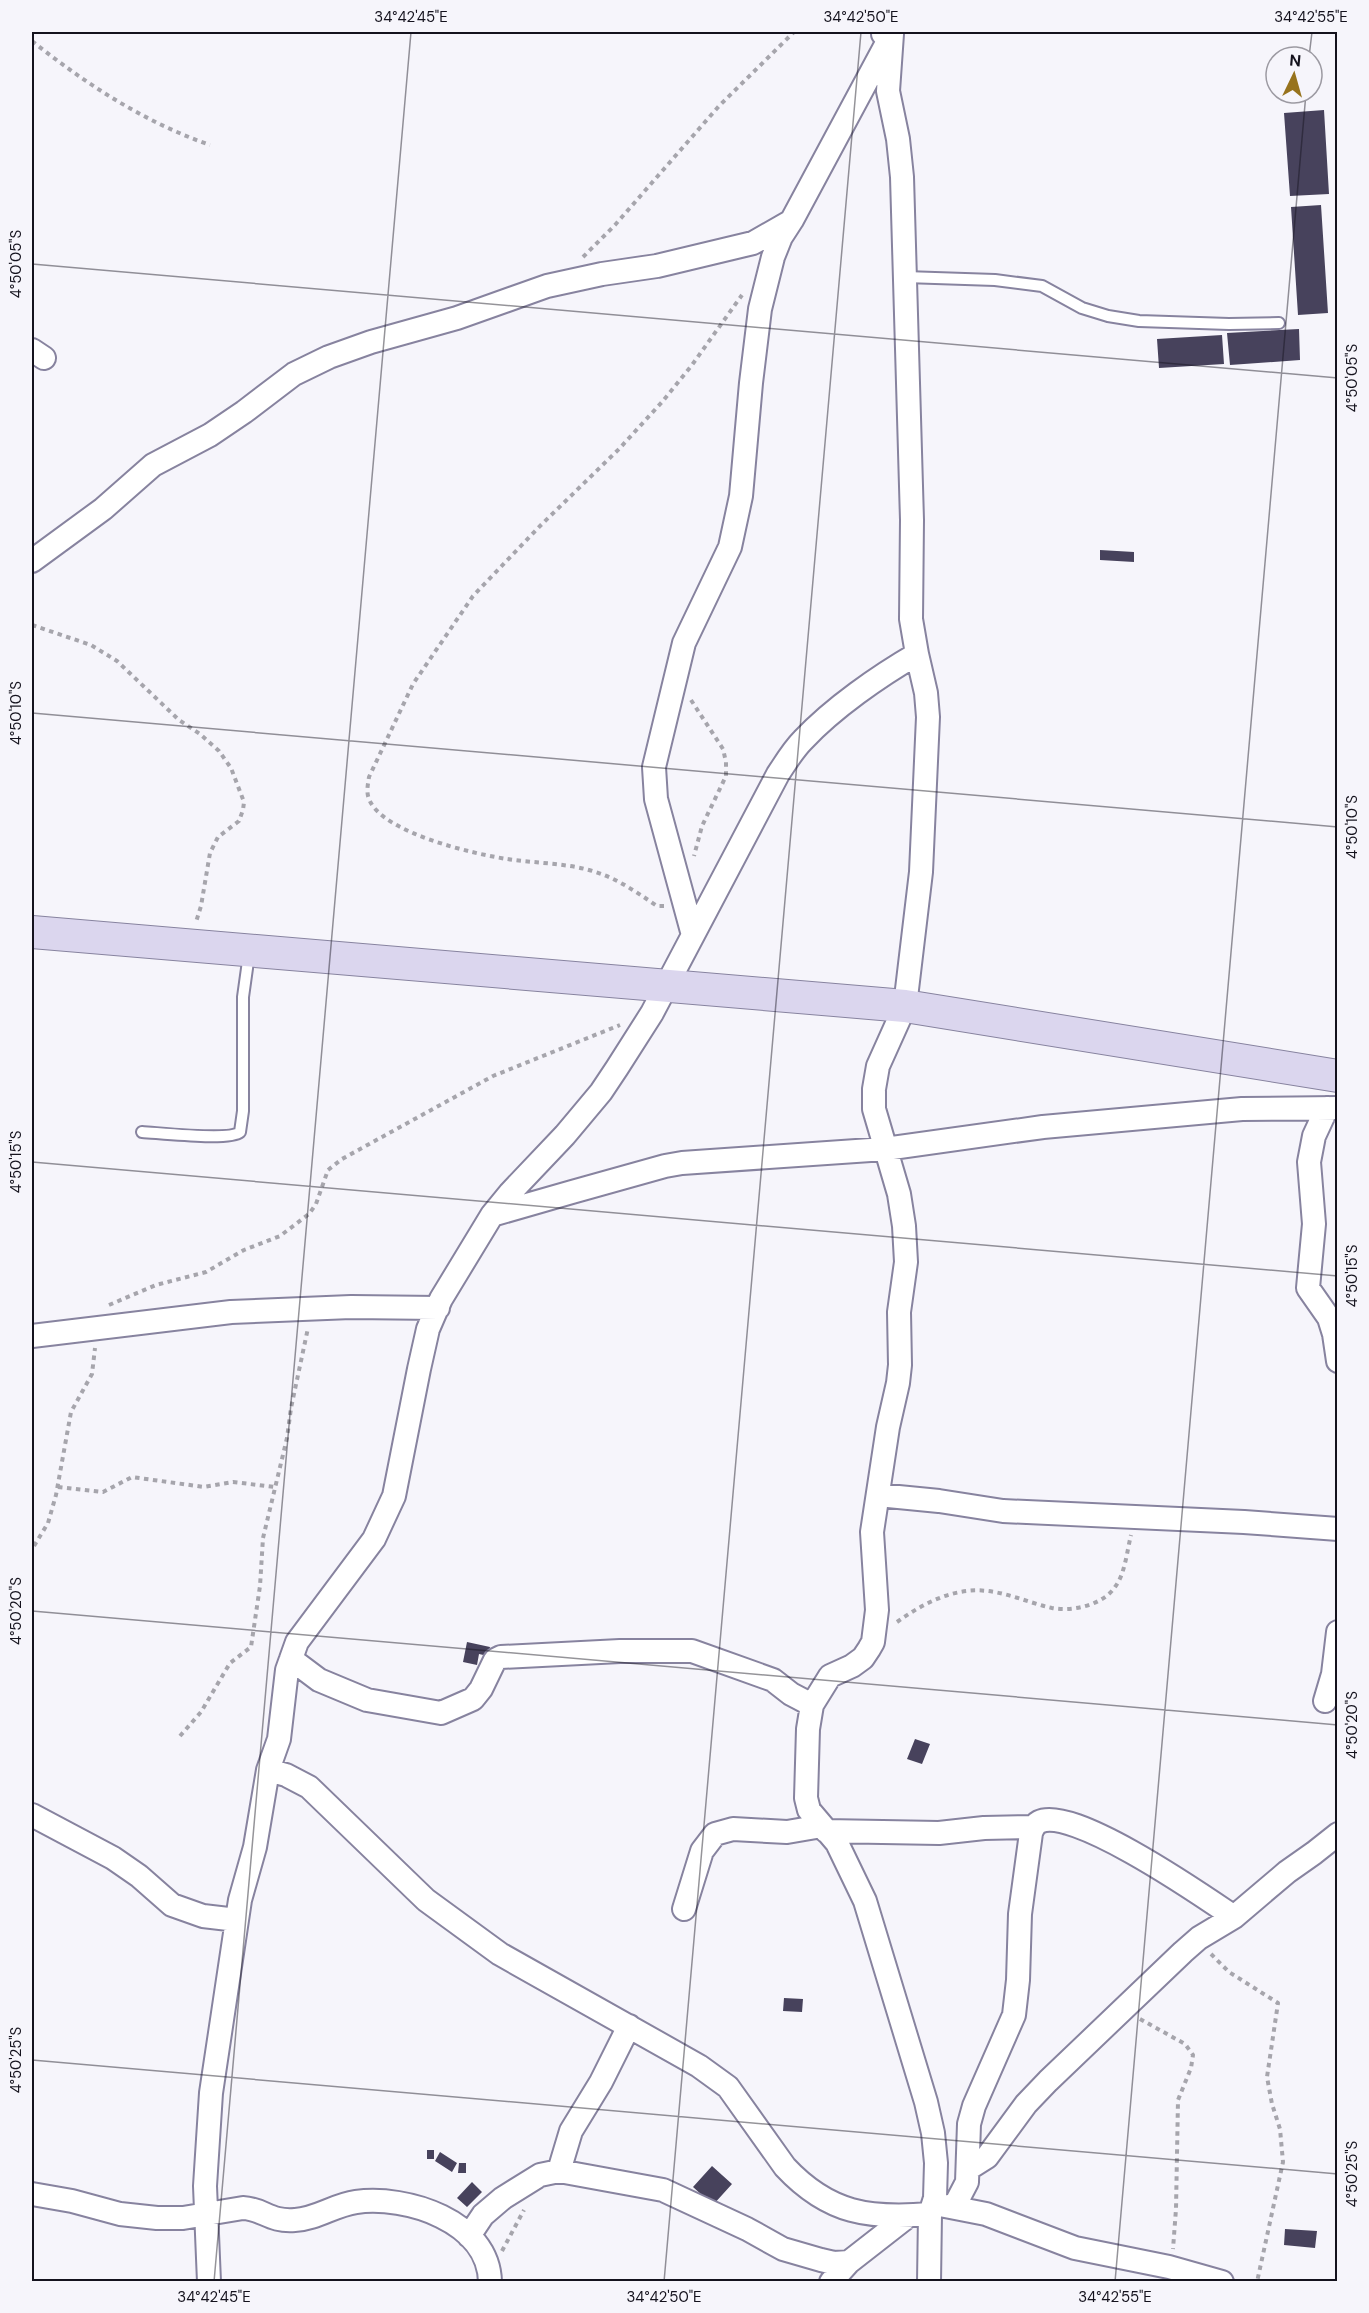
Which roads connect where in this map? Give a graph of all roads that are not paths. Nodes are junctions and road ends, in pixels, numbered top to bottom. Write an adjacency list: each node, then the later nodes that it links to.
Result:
1 (887, 33): 2 (street); 3 (street)
2 (792, 220): 5 (street); 8 (street)
3 (904, 277): 4 (lane); 6 (street)
4 (1279, 323)
5 (32, 561)
6 (917, 654): 8 (street); 11 (street)
7 (32, 932): 9 (main road)
8 (693, 935): 10 (street)
9 (249, 951): 10 (main road); 14 (lane)
10 (658, 999): 11 (main road); 16 (street)
11 (905, 1006): 12 (main road); 15 (street)
12 (1338, 1076)
13 (1332, 1108): 15 (street); 19 (street)
14 (142, 1132)
15 (885, 1149): 16 (street); 20 (street)
16 (492, 1215): 17 (street)
17 (438, 1308): 18 (street); 23 (street)
18 (32, 1336)
19 (1338, 1361)
20 (878, 1495): 21 (street); 25 (street)
21 (1334, 1527)
22 (1338, 1632): 24 (street)
23 (291, 1659): 25 (street); 26 (street)
24 (1325, 1701)
25 (812, 1705): 29 (street)
26 (268, 1770): 33 (street); 34 (street)
27 (32, 1815): 33 (street)
28 (1034, 1827): 29 (street); 32 (street); 35 (street)
29 (824, 1828): 31 (street); 38 (street)
30 (1338, 1834): 32 (street)
31 (684, 1909)
32 (1234, 1917): 35 (street)
33 (237, 1920): 39 (street)
34 (629, 2026): 36 (street); 40 (street)
35 (968, 2169): 38 (street)
36 (559, 2171): 41 (street); 42 (street)
37 (32, 2194): 39 (street)
38 (939, 2208): 40 (street); 46 (street); 47 (street)
39 (206, 2215): 41 (street); 44 (street)
40 (908, 2216): 42 (street)
41 (469, 2236): 43 (street)
42 (849, 2262): 45 (street)
43 (490, 2278)
44 (209, 2282)
45 (831, 2282)
46 (929, 2282)
47 (1222, 2282)

